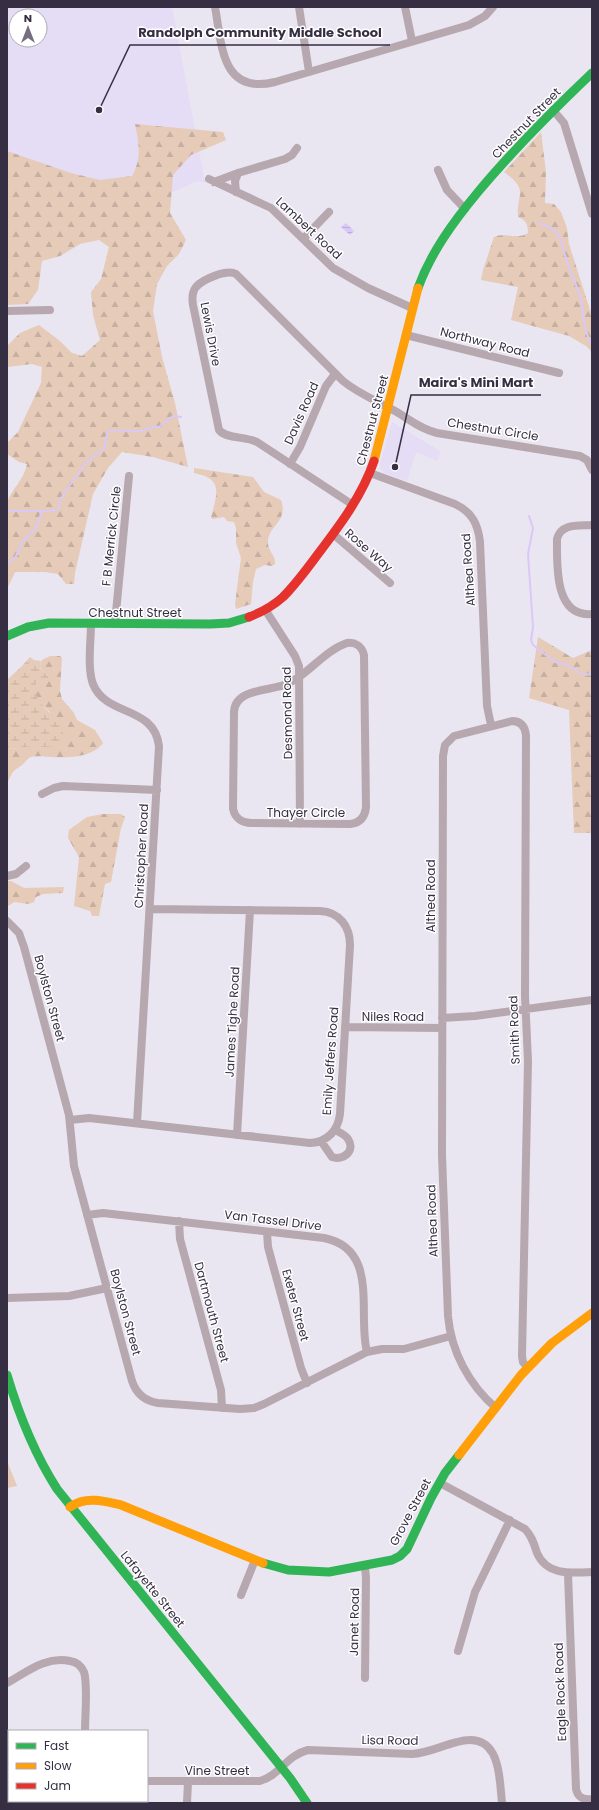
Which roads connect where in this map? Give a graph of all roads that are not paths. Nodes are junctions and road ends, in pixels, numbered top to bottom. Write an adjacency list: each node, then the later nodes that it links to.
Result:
1 (215, 7): 6 (street)
2 (300, 7): 6 (street)
3 (405, 7): 5 (street)
4 (493, 7): 5 (street)
5 (412, 41): 6 (street)
6 (309, 72)
7 (592, 73): 8 (main road, Chestnut Street)
8 (553, 110): 13 (main road, Chestnut Street); 15 (street)
9 (297, 148): 11 (street)
10 (438, 170): 13 (street)
11 (238, 173): 12 (street); 12 (street, Lambert Road)
12 (236, 192): 16 (street, Lambert Road)
13 (465, 209): 17 (main road, Chestnut Street)
14 (329, 212): 16 (street)
15 (592, 214)
16 (303, 238): 17 (street, Lambert Road)
17 (412, 308): 20 (main road, Chestnut Street)
18 (50, 310): 19 (street)
19 (7, 311)
20 (406, 335): 21 (street, Northway Road); 23 (main road, Chestnut Street)
21 (559, 373)
22 (335, 374): 23 (street, Lewis Drive); 24 (street, Davis Road); 24 (street, Lewis Drive)
23 (388, 408): 25 (street, Chestnut Circle); 26 (main road, Chestnut Street)
24 (290, 464): 28 (street, Lewis Drive)
25 (592, 470)
26 (370, 473): 28 (main road, Chestnut Street); 38 (street, Althea Road)
27 (129, 476): 35 (street, F B Merrick Circle)
28 (353, 505): 30 (main road, Chestnut Street)
29 (592, 525): 33 (street)
30 (333, 534): 31 (street, Rose Way); 32 (main road, Chestnut Street)
31 (390, 583)
32 (266, 611): 35 (main road, Chestnut Street); 37 (street, Desmond Road)
33 (592, 614)
34 (91, 623): 35 (main road, Chestnut Street); 36 (main road, Chestnut Street); 39 (street, Christopher Road)
35 (115, 623)
36 (7, 636)
37 (300, 676): 41 (street, Desmond Road); 41 (street, Thayer Circle); 41 (street, Thayer Circle)
38 (491, 725): 48 (street, Smith Road); 49 (street, Althea Road)
39 (157, 790): 40 (street); 44 (street, Christopher Road)
40 (42, 794)
41 (300, 824)
42 (26, 866): 43 (street)
43 (7, 876)
44 (150, 909): 45 (street, Emily Jeffers Road); 53 (street, Christopher Road)
45 (250, 910): 50 (street, Emily Jeffers Road); 55 (street, James Tighe Road)
46 (7, 921): 52 (street, Boylston Street)
47 (592, 1000): 48 (street, Niles Road)
48 (526, 1010): 49 (street, Niles Road); 65 (street, Smith Road)
49 (442, 1018): 51 (street, Althea Road)
50 (345, 1027): 51 (street, Niles Road); 54 (street, Emily Jeffers Road)
51 (442, 1028): 63 (street, Althea Road)
52 (70, 1120): 53 (street); 57 (street, Boylston Street)
53 (137, 1124): 55 (street)
54 (335, 1130): 56 (street, Emily Jeffers Road); 56 (street)
55 (237, 1135): 56 (street)
56 (321, 1141)
57 (87, 1215): 58 (street, Van Tassel Drive); 60 (street, Boylston Street)
58 (179, 1221): 59 (street, Van Tassel Drive); 68 (street, Dartmouth Street)
59 (267, 1232): 64 (street, Van Tassel Drive); 67 (street, Exeter Street)
60 (107, 1288): 61 (street); 68 (street, Boylston Street)
61 (7, 1298)
62 (592, 1312): 65 (main road, Grove Street)
63 (451, 1336): 64 (street, Boylston Street); 69 (street, Althea Road)
64 (367, 1352): 67 (street, Boylston Street)
65 (527, 1367): 69 (main road, Grove Street)
66 (7, 1375): 71 (main road, Lafayette Street)
67 (307, 1383): 68 (street, Boylston Street)
68 (222, 1408)
69 (496, 1408): 70 (main road, Grove Street)
70 (440, 1483): 72 (street); 74 (main road, Grove Street)
71 (70, 1507): 73 (main road, Grove Street); 82 (main road, Lafayette Street)
72 (510, 1520): 76 (street); 78 (street)
73 (255, 1560): 74 (main road, Grove Street); 77 (street)
74 (365, 1566): 79 (street, Janet Road)
75 (592, 1572): 76 (street)
76 (568, 1574): 85 (street, Eagle Rock Road)
77 (241, 1596)
78 (458, 1652)
79 (365, 1678)
80 (7, 1683): 81 (street)
81 (85, 1730)
82 (281, 1767): 84 (street, Vine Street); 87 (main road, Lafayette Street); 88 (street, Lisa Road)
83 (148, 1781): 84 (street, Vine Street)
84 (188, 1782): 86 (street)
85 (592, 1799)
86 (187, 1803)
87 (307, 1803)
88 (502, 1803)

